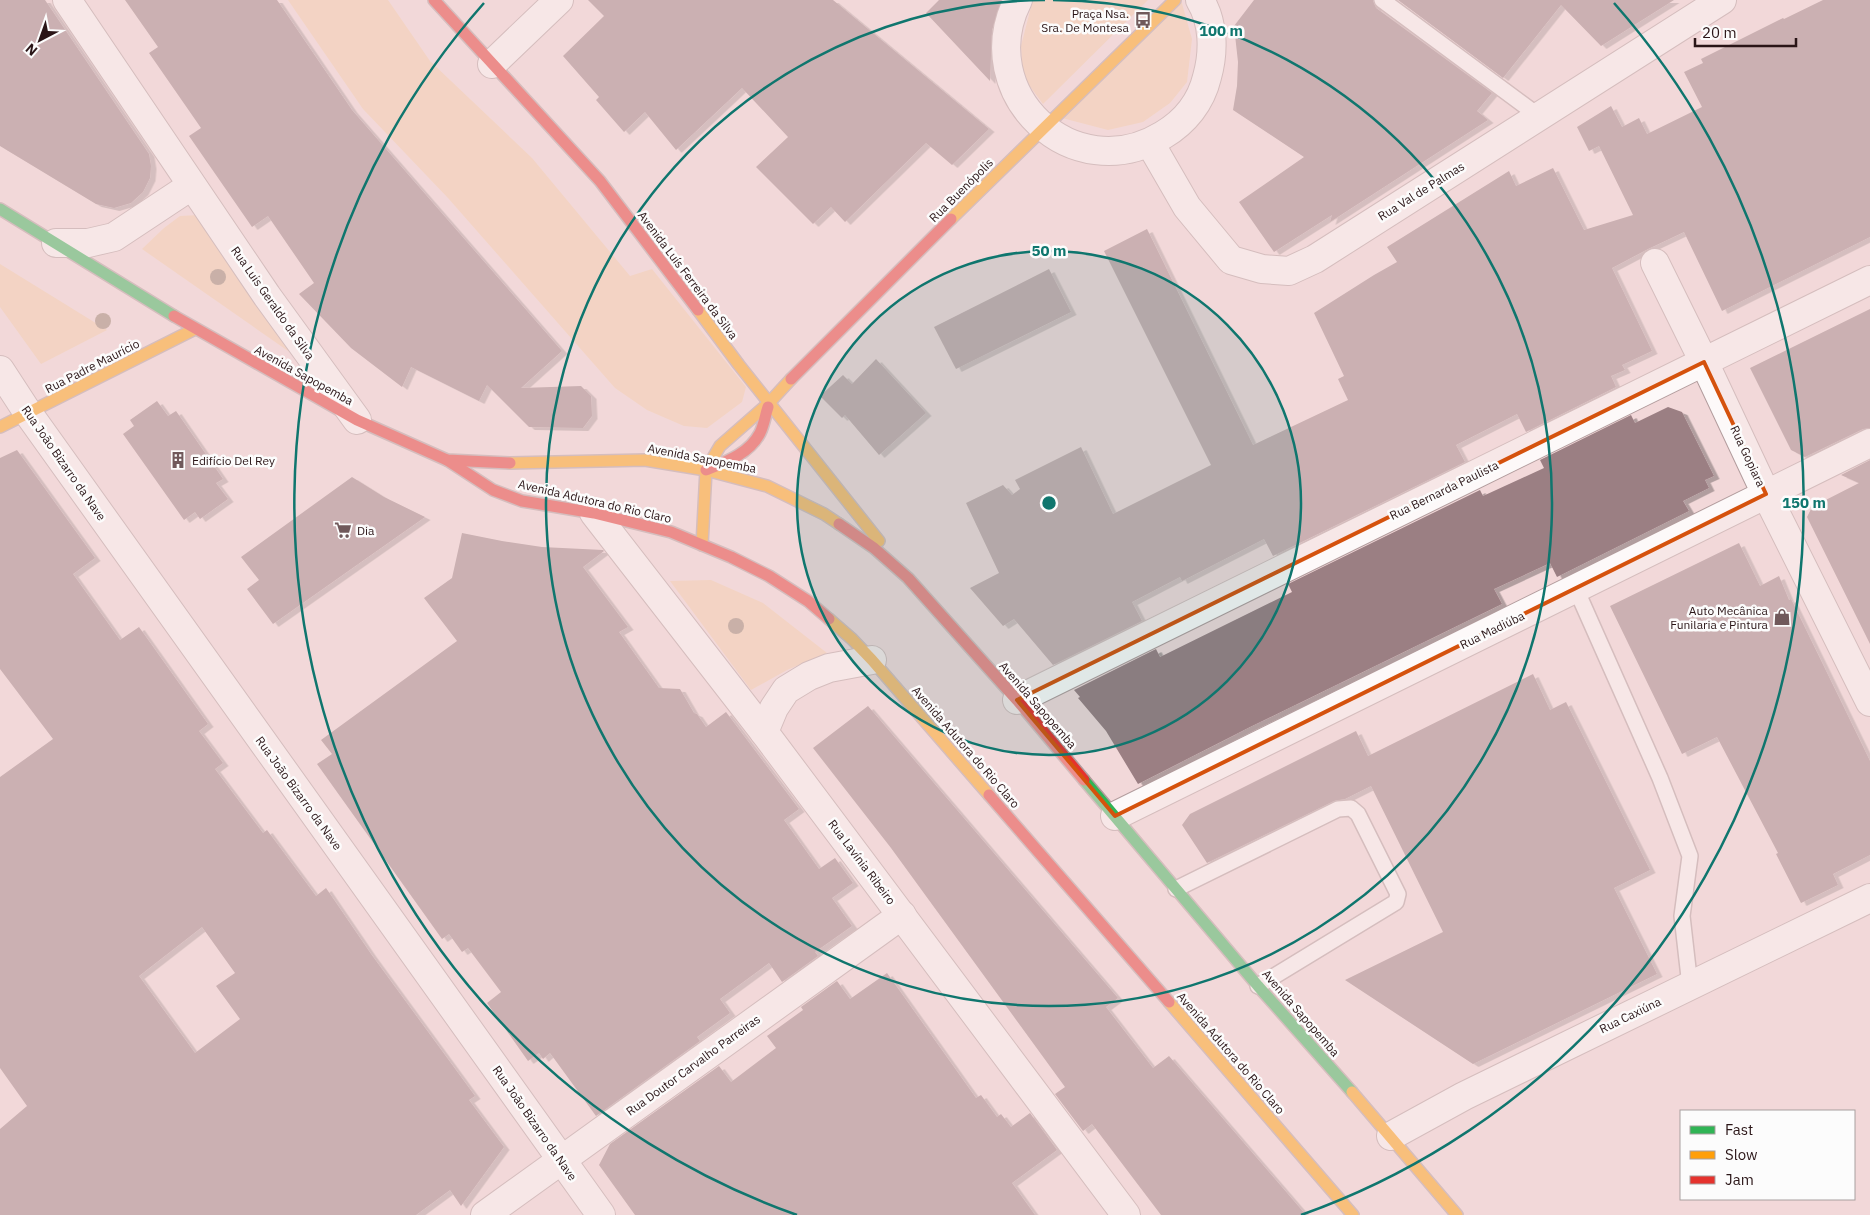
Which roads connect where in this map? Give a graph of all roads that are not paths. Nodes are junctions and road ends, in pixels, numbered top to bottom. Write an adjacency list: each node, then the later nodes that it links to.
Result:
1 (67, 0): 13 (street, Rua Luis Geraldo da Silva)
2 (434, 0): 9 (main road, Avenida Luís Ferreira da Silva)
3 (559, 0): 9 (street)
4 (1018, 0): 11 (street)
5 (1175, 0): 11 (main road, Rua Buenópolis)
6 (1200, 0): 12 (street)
7 (1382, 0): 10 (lane)
8 (1722, 0): 10 (street, Rua Val de Palmas)
9 (492, 64): 21 (main road, Avenida Luís Ferreira da Silva)
10 (1540, 117): 12 (street, Rua Val de Palmas)
11 (1043, 128): 12 (street); 21 (main road, Rua Buenópolis)
12 (1150, 143)
13 (191, 186): 15 (street); 23 (street, Rua Luis Geraldo da Silva)
14 (0, 209): 15 (main road, Avenida Sapopemba)
15 (56, 243): 18 (main road, Avenida Sapopemba)
16 (1655, 263): 19 (street, Rua Gopiara)
17 (1870, 280): 19 (street, Rua Bernarda Paulista)
18 (195, 329): 22 (main road, Rua Padre Maurício); 23 (main road, Avenida Sapopemba)
19 (1704, 362): 28 (street, Rua Gopiara); 34 (street, Rua Bernarda Paulista)
20 (0, 370): 22 (street, Rua João Bizarro da Nave)
21 (769, 403): 27 (main road, Rua Buenópolis); 27 (main road, Rua Buenópolis); 31 (main road, Avenida Luís Ferreira da Silva)
22 (28, 413): 24 (main road, Rua Padre Maurício); 44 (street, Rua João Bizarro da Nave)
23 (357, 420): 26 (main road, Avenida Sapopemba)
24 (0, 427)
25 (1870, 443): 28 (street, Rua Madiúba)
26 (447, 460): 27 (main road, Avenida Sapopemba); 29 (main road, Avenida Adutora do Rio Claro)
27 (706, 470): 30 (main road, Rua Buenópolis); 31 (main road, Avenida Sapopemba)
28 (1766, 494): 32 (street, Rua Madiúba); 35 (street, Rua Gopiara)
29 (594, 513): 30 (main road, Avenida Adutora do Rio Claro); 36 (street, Rua Lavínia Ribeiro)
30 (702, 545): 33 (main road, Avenida Adutora do Rio Claro)
31 (908, 578): 34 (main road, Avenida Sapopemba)
32 (1576, 589): 37 (street, Rua Madiúba); 42 (lane)
33 (872, 660): 36 (street); 48 (main road, Avenida Adutora do Rio Claro)
34 (1017, 700): 37 (main road, Avenida Sapopemba)
35 (1870, 702)
36 (764, 732): 40 (street, Rua Lavínia Ribeiro)
37 (1115, 816): 38 (main road, Avenida Sapopemba)
38 (1176, 889): 41 (main road, Avenida Sapopemba); 41 (lane)
39 (1870, 898): 42 (street, Rua Caxiúna)
40 (902, 915): 44 (street, Rua Doutor Carvalho Parreiras); 47 (street, Rua Lavínia Ribeiro)
41 (1258, 986): 43 (main road, Avenida Sapopemba)
42 (1690, 986): 43 (street, Rua Caxiúna)
43 (1391, 1136): 49 (main road)
44 (562, 1160): 45 (street, Rua Doutor Carvalho Parreiras); 46 (street, Rua João Bizarro da Nave)
45 (485, 1215)
46 (600, 1215)
47 (1126, 1215)
48 (1353, 1215)
49 (1457, 1215)

